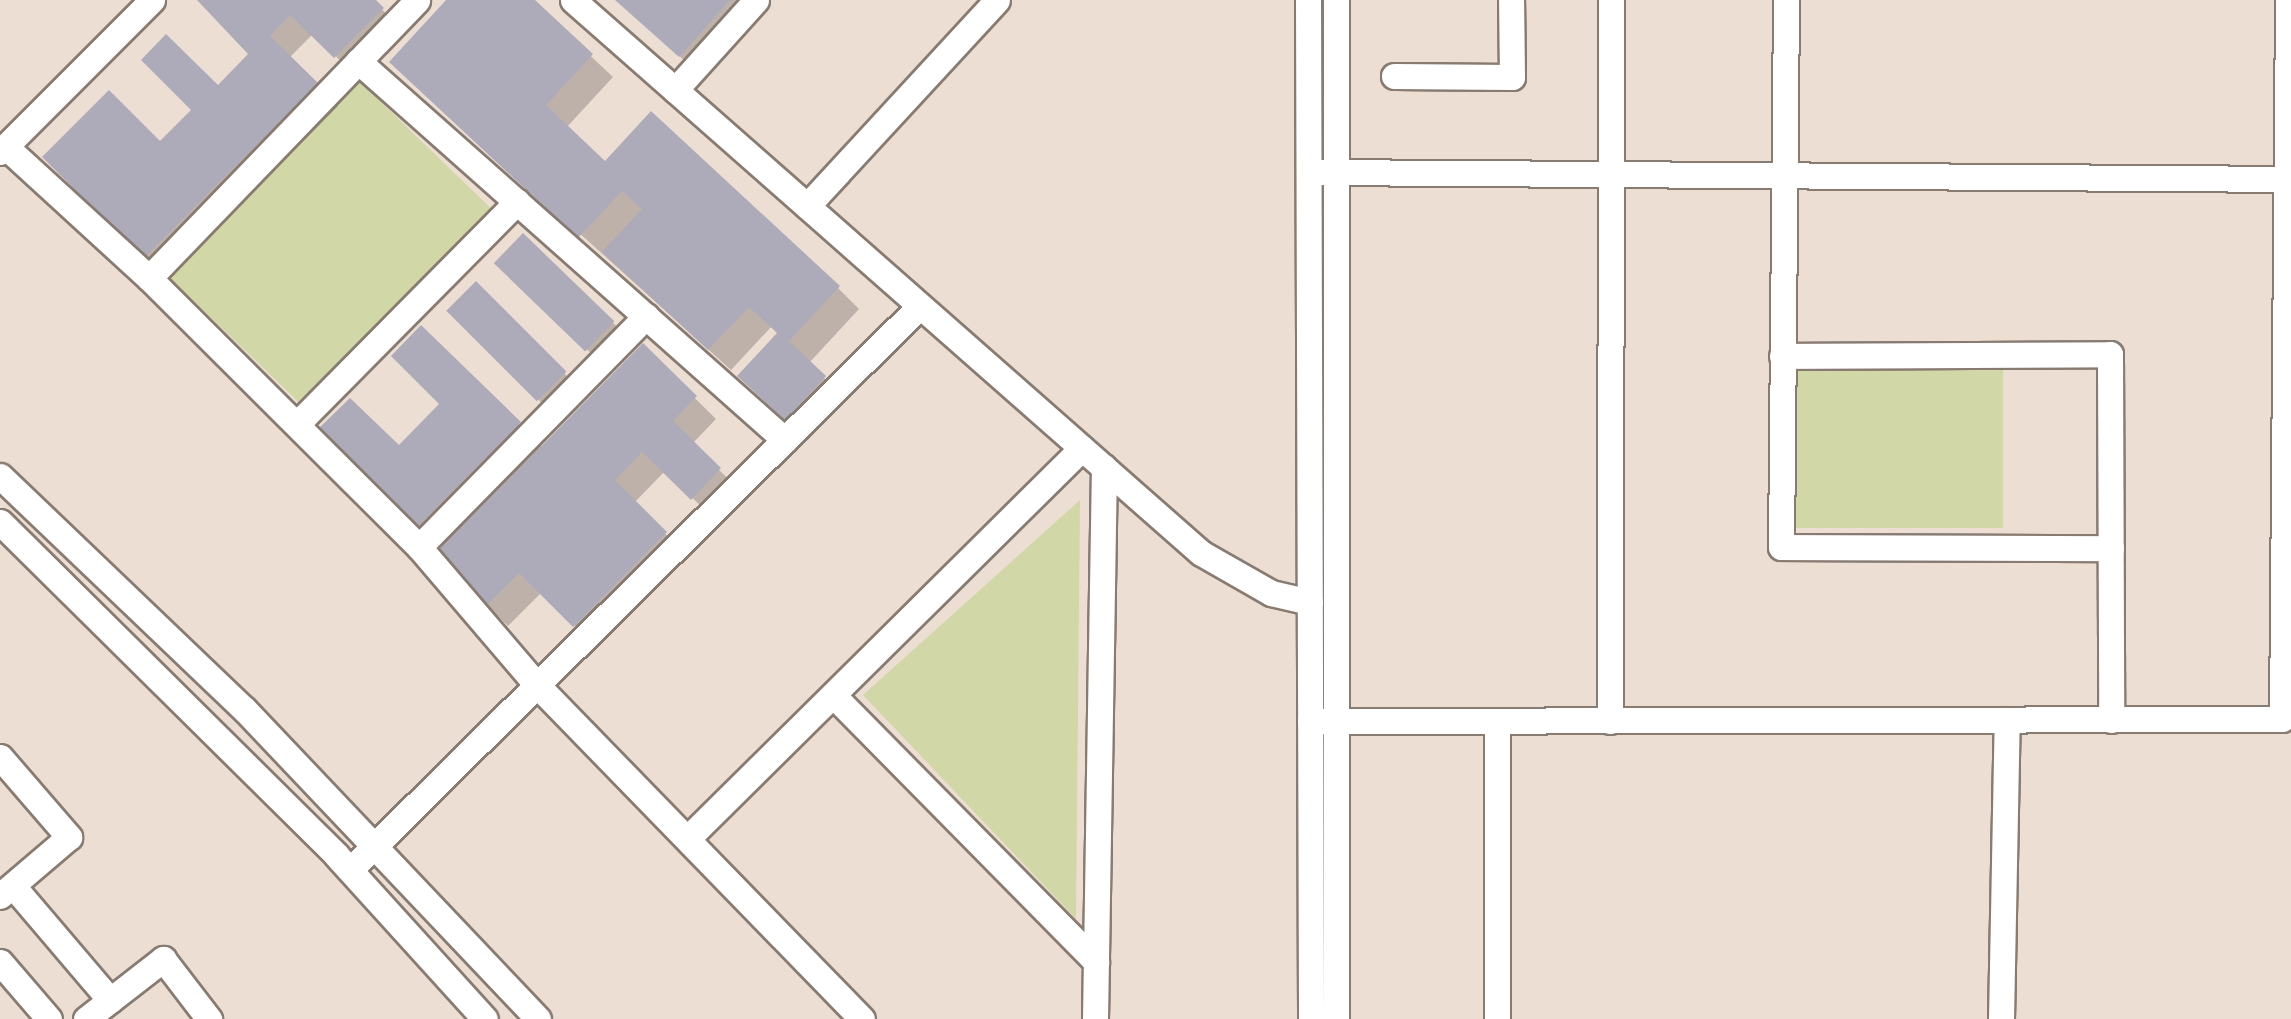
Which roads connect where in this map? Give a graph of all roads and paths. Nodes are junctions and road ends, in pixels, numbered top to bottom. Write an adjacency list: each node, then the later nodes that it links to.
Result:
1 (152, 0): 15 (street)
2 (417, 0): 12 (street)
3 (573, 0): 14 (street)
4 (756, 0): 14 (street)
5 (997, 0): 22 (street)
6 (1308, 0): 16 (street)
7 (1336, 0): 17 (street)
8 (1511, 0): 13 (street)
9 (1611, 0): 18 (street)
10 (1786, 0): 19 (street)
11 (2288, 0): 20 (street)
12 (358, 61): 21 (street); 23 (street)
13 (1394, 76)
14 (675, 90): 22 (street)
15 (3, 149): 23 (street)
16 (1308, 172): 17 (street); 36 (street)
17 (1336, 172): 18 (street); 42 (street)
18 (1611, 174): 19 (street); 44 (street)
19 (1784, 175): 20 (street); 26 (street)
20 (2289, 178): 35 (street)
21 (518, 202): 25 (street); 27 (street)
22 (807, 206): 24 (street)
23 (149, 278): 27 (street)
24 (920, 306): 28 (street); 29 (street)
25 (646, 316): 28 (street); 33 (street)
26 (1782, 356): 34 (street); 34 (street)
27 (297, 424): 33 (street)
28 (784, 440): 37 (street)
29 (1082, 448): 30 (street); 38 (street)
30 (1104, 468): 36 (street); 51 (street)
31 (0, 476): 47 (street)
32 (0, 522): 48 (street)
33 (419, 547): 37 (street)
34 (2110, 548): 40 (street)
35 (2287, 584): 40 (street)
36 (1310, 602): 41 (street)
37 (537, 685): 46 (street); 47 (street)
38 (833, 695): 46 (street); 51 (street)
39 (2006, 720): 40 (street); 44 (street); 63 (street)
40 (2112, 720)
41 (1310, 721): 42 (street); 60 (street)
42 (1336, 721): 43 (street); 61 (street)
43 (1496, 721): 44 (street); 62 (street)
44 (1610, 721)
45 (0, 758): 49 (street)
46 (688, 838): 58 (street)
47 (377, 844): 48 (street); 57 (street)
48 (350, 870): 56 (street)
49 (7, 891): 52 (street)
50 (0, 962): 53 (street)
51 (1096, 962): 59 (street)
52 (110, 1000): 54 (street); 55 (street)
53 (49, 1019)
54 (86, 1019)
55 (209, 1019)
56 (486, 1019)
57 (538, 1019)
58 (862, 1019)
59 (1095, 1019)
60 (1311, 1019)
61 (1336, 1019)
62 (1497, 1019)
63 (2001, 1019)

